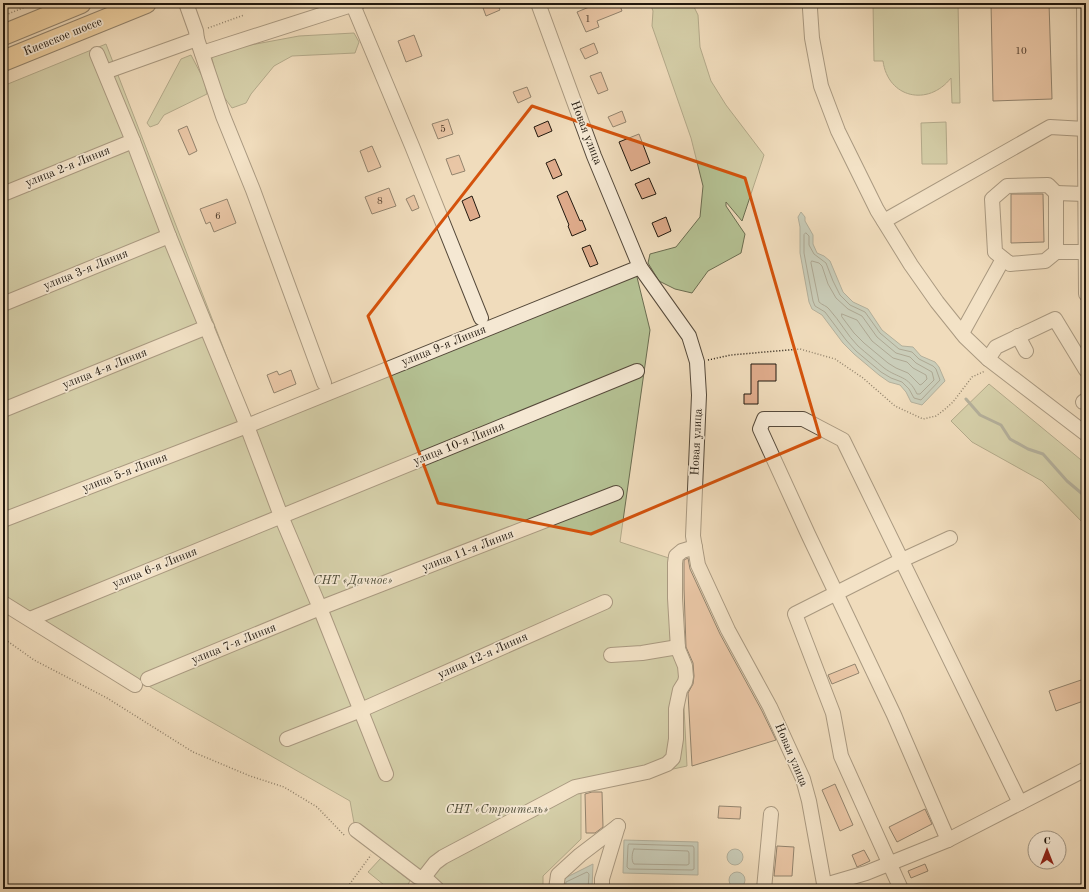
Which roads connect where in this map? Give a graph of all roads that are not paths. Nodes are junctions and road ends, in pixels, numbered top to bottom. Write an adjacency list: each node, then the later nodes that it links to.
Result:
1 (81, 3): 8 (highway, Киевское шоссе)
2 (146, 3): 12 (highway, Киевское шоссе)
3 (186, 3): 9 (street)
4 (538, 3): 24 (street, Новая улица)
5 (811, 3): 19 (street)
6 (1084, 3): 14 (street)
7 (356, 4): 10 (street); 27 (street)
8 (3, 35)
9 (197, 36): 10 (street); 13 (street)
10 (202, 53): 35 (street)
11 (97, 54): 13 (street)
12 (3, 61)
13 (105, 72): 15 (street)
14 (1085, 130): 18 (street); 19 (street)
15 (133, 141): 17 (street, улица 2-я Линия); 20 (street)
16 (1056, 193): 18 (street); 21 (street); 23 (street)
17 (3, 194)
18 (1085, 194): 22 (street)
19 (884, 221): 29 (street)
20 (169, 236): 26 (street, улица 3-я Линия); 28 (street)
21 (1056, 252): 22 (street); 23 (street)
22 (1086, 252): 25 (street)
23 (1003, 259): 29 (street)
24 (640, 267): 37 (street, улица 9-я Линия); 43 (street, Новая улица)
25 (1086, 294)
26 (3, 304)
27 (481, 318)
28 (207, 327): 36 (street, улица 4-я Линия); 37 (street)
29 (962, 333): 32 (street)
30 (1018, 336): 31 (street); 32 (street); 33 (street)
31 (1026, 351)
32 (992, 361): 38 (street)
33 (1086, 370)
34 (637, 371): 40 (street, улица 10-я Линия)
35 (324, 383)
36 (3, 410)
37 (247, 426): 40 (street); 41 (street, улица 5-я Линия)
38 (1086, 434)
39 (616, 493): 48 (street, улица 11-я Линия)
40 (281, 516): 48 (street); 49 (street, улица 6-я Линия)
41 (3, 520)
42 (950, 538): 44 (street)
43 (695, 547): 50 (street); 64 (street, Новая улица)
44 (902, 560): 45 (street); 45 (street); 58 (street)
45 (837, 594): 61 (street); 62 (street)
46 (605, 602): 54 (street, улица 12-я Линия)
47 (3, 603): 49 (street)
48 (320, 608): 52 (street, улица 7-я Линия); 54 (street)
49 (30, 619): 53 (street)
50 (678, 647): 51 (street); 63 (street)
51 (611, 655)
52 (148, 679)
53 (135, 685)
54 (361, 710): 55 (street, улица 12-я Линия); 57 (street)
55 (287, 740)
56 (1086, 769): 58 (street)
57 (386, 774)
58 (1020, 803): 61 (street)
59 (771, 814): 68 (street)
60 (351, 833): 63 (street)
61 (948, 840): 62 (street)
62 (890, 863): 64 (street); 69 (street)
63 (424, 877): 65 (street)
64 (825, 887)
65 (437, 889)
66 (556, 889): 67 (street)
67 (602, 889)
68 (764, 889)
69 (901, 889)

